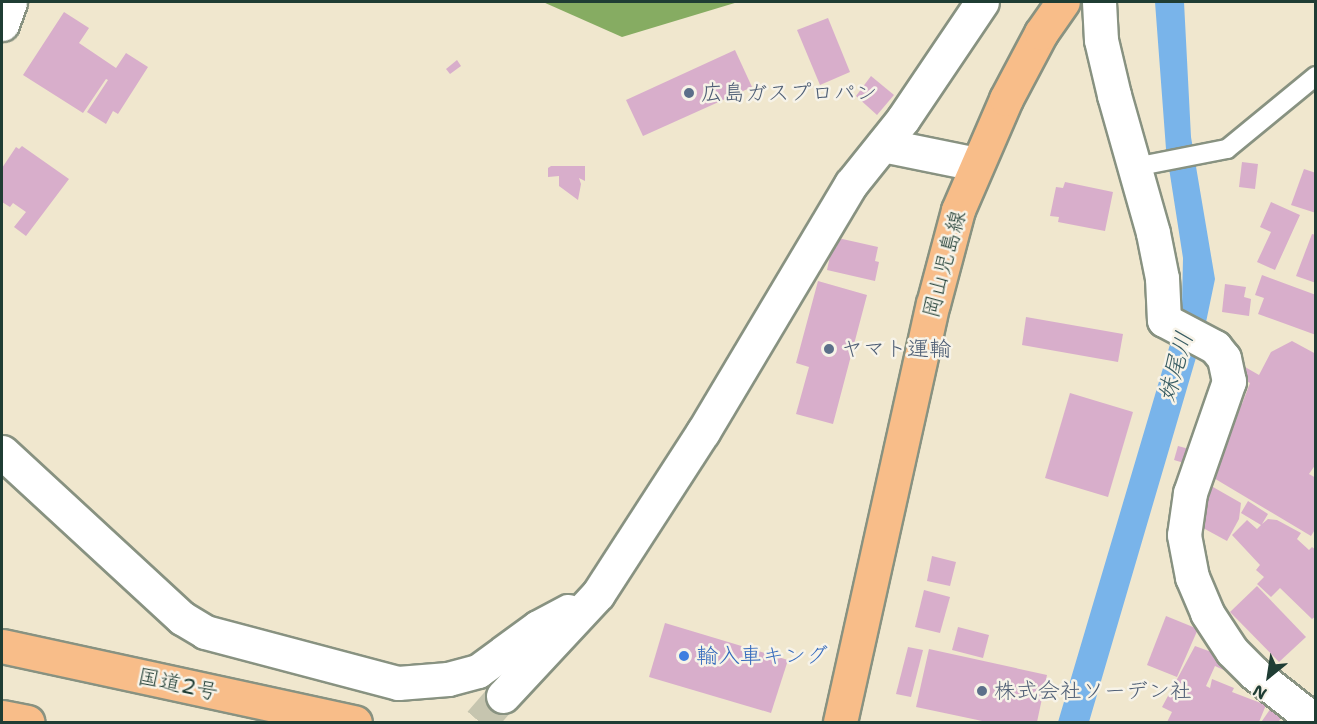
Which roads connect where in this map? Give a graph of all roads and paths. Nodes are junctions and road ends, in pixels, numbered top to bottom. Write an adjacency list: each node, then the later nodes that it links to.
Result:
1 (10, 2): 5 (street)
2 (982, 2): 7 (street)
3 (1063, 2): 8 (main road, 岡山児島線)
4 (1099, 2): 9 (street)
5 (2, 24)
6 (1316, 76): 9 (lane)
7 (883, 145): 8 (street); 11 (street)
8 (976, 164): 18 (main road, 岡山児島線)
9 (1143, 166): 15 (street)
10 (2, 452): 11 (street)
11 (598, 594): 13 (street)
12 (2, 646): 17 (main road, 国道2号)
13 (503, 696)
14 (2, 717): 16 (main road)
15 (1316, 722)
16 (28, 723)
17 (355, 723)
18 (840, 723)

